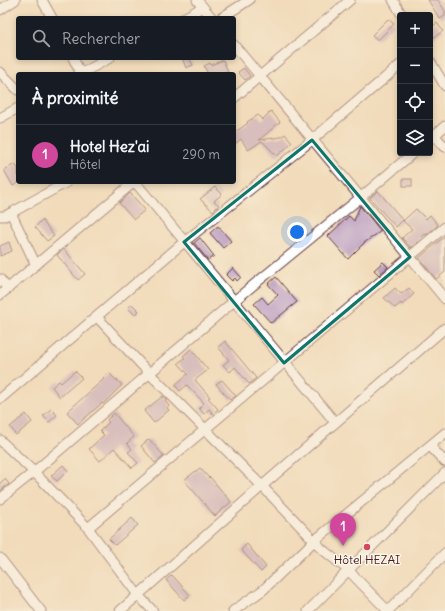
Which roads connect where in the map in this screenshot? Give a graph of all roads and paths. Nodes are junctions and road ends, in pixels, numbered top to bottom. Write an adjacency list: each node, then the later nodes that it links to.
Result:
1 (15, 0): 8 (street)
2 (42, 0): 10 (street)
3 (197, 0): 7 (street)
4 (249, 0): 13 (street)
5 (350, 0): 22 (street)
6 (393, 0): 9 (street)
7 (203, 8): 11 (street); 12 (street)
8 (0, 10)
9 (400, 12)
10 (51, 16)
11 (188, 16)
12 (210, 16)
13 (224, 16)
14 (236, 47): 22 (street)
15 (74, 60): 20 (street)
16 (106, 60): 21 (street)
17 (433, 66): 23 (street)
18 (397, 68): 31 (street)
19 (0, 72): 24 (street)
20 (80, 72)
21 (85, 72)
22 (260, 76): 25 (street); 31 (street)
23 (445, 86)
24 (16, 88)
25 (236, 96)
26 (16, 109): 27 (street)
27 (0, 118)
28 (445, 126): 29 (street)
29 (433, 136)
30 (433, 138): 32 (street)
31 (312, 140): 37 (street); 41 (street)
32 (445, 147)
33 (409, 156): 37 (street)
34 (63, 184): 38 (street)
35 (132, 184): 43 (street)
36 (136, 184): 41 (street)
37 (360, 198): 42 (street); 48 (street)
38 (11, 213): 39 (street); 43 (street)
39 (0, 216)
40 (445, 227): 42 (street)
41 (184, 242): 48 (street); 49 (street)
42 (410, 257): 47 (street); 51 (street)
43 (36, 266): 45 (street)
44 (0, 279): 45 (street)
45 (8, 289): 46 (street)
46 (0, 295)
47 (445, 299)
48 (234, 302): 51 (street); 52 (street)
49 (97, 317): 52 (street); 53 (street)
50 (445, 328): 54 (street)
51 (284, 363): 54 (street); 55 (street)
52 (150, 374): 55 (street); 60 (street)
53 (0, 399)
54 (335, 422): 62 (street)
55 (205, 429): 62 (street); 64 (street)
56 (445, 433): 58 (street)
57 (0, 440): 60 (street)
58 (430, 446): 59 (street); 65 (street)
59 (445, 462)
60 (34, 472): 63 (street); 64 (street)
61 (445, 473): 68 (street)
62 (262, 486): 65 (street); 69 (street)
63 (0, 499)
64 (88, 528): 69 (street)
65 (314, 541): 68 (street); 73 (street)
66 (445, 553): 75 (street)
67 (0, 558): 70 (street)
68 (348, 570): 74 (street); 75 (street)
69 (138, 595): 71 (street); 72 (street)
70 (41, 611)
71 (120, 611)
72 (153, 611)
73 (233, 611)
74 (308, 611)
75 (388, 611)

